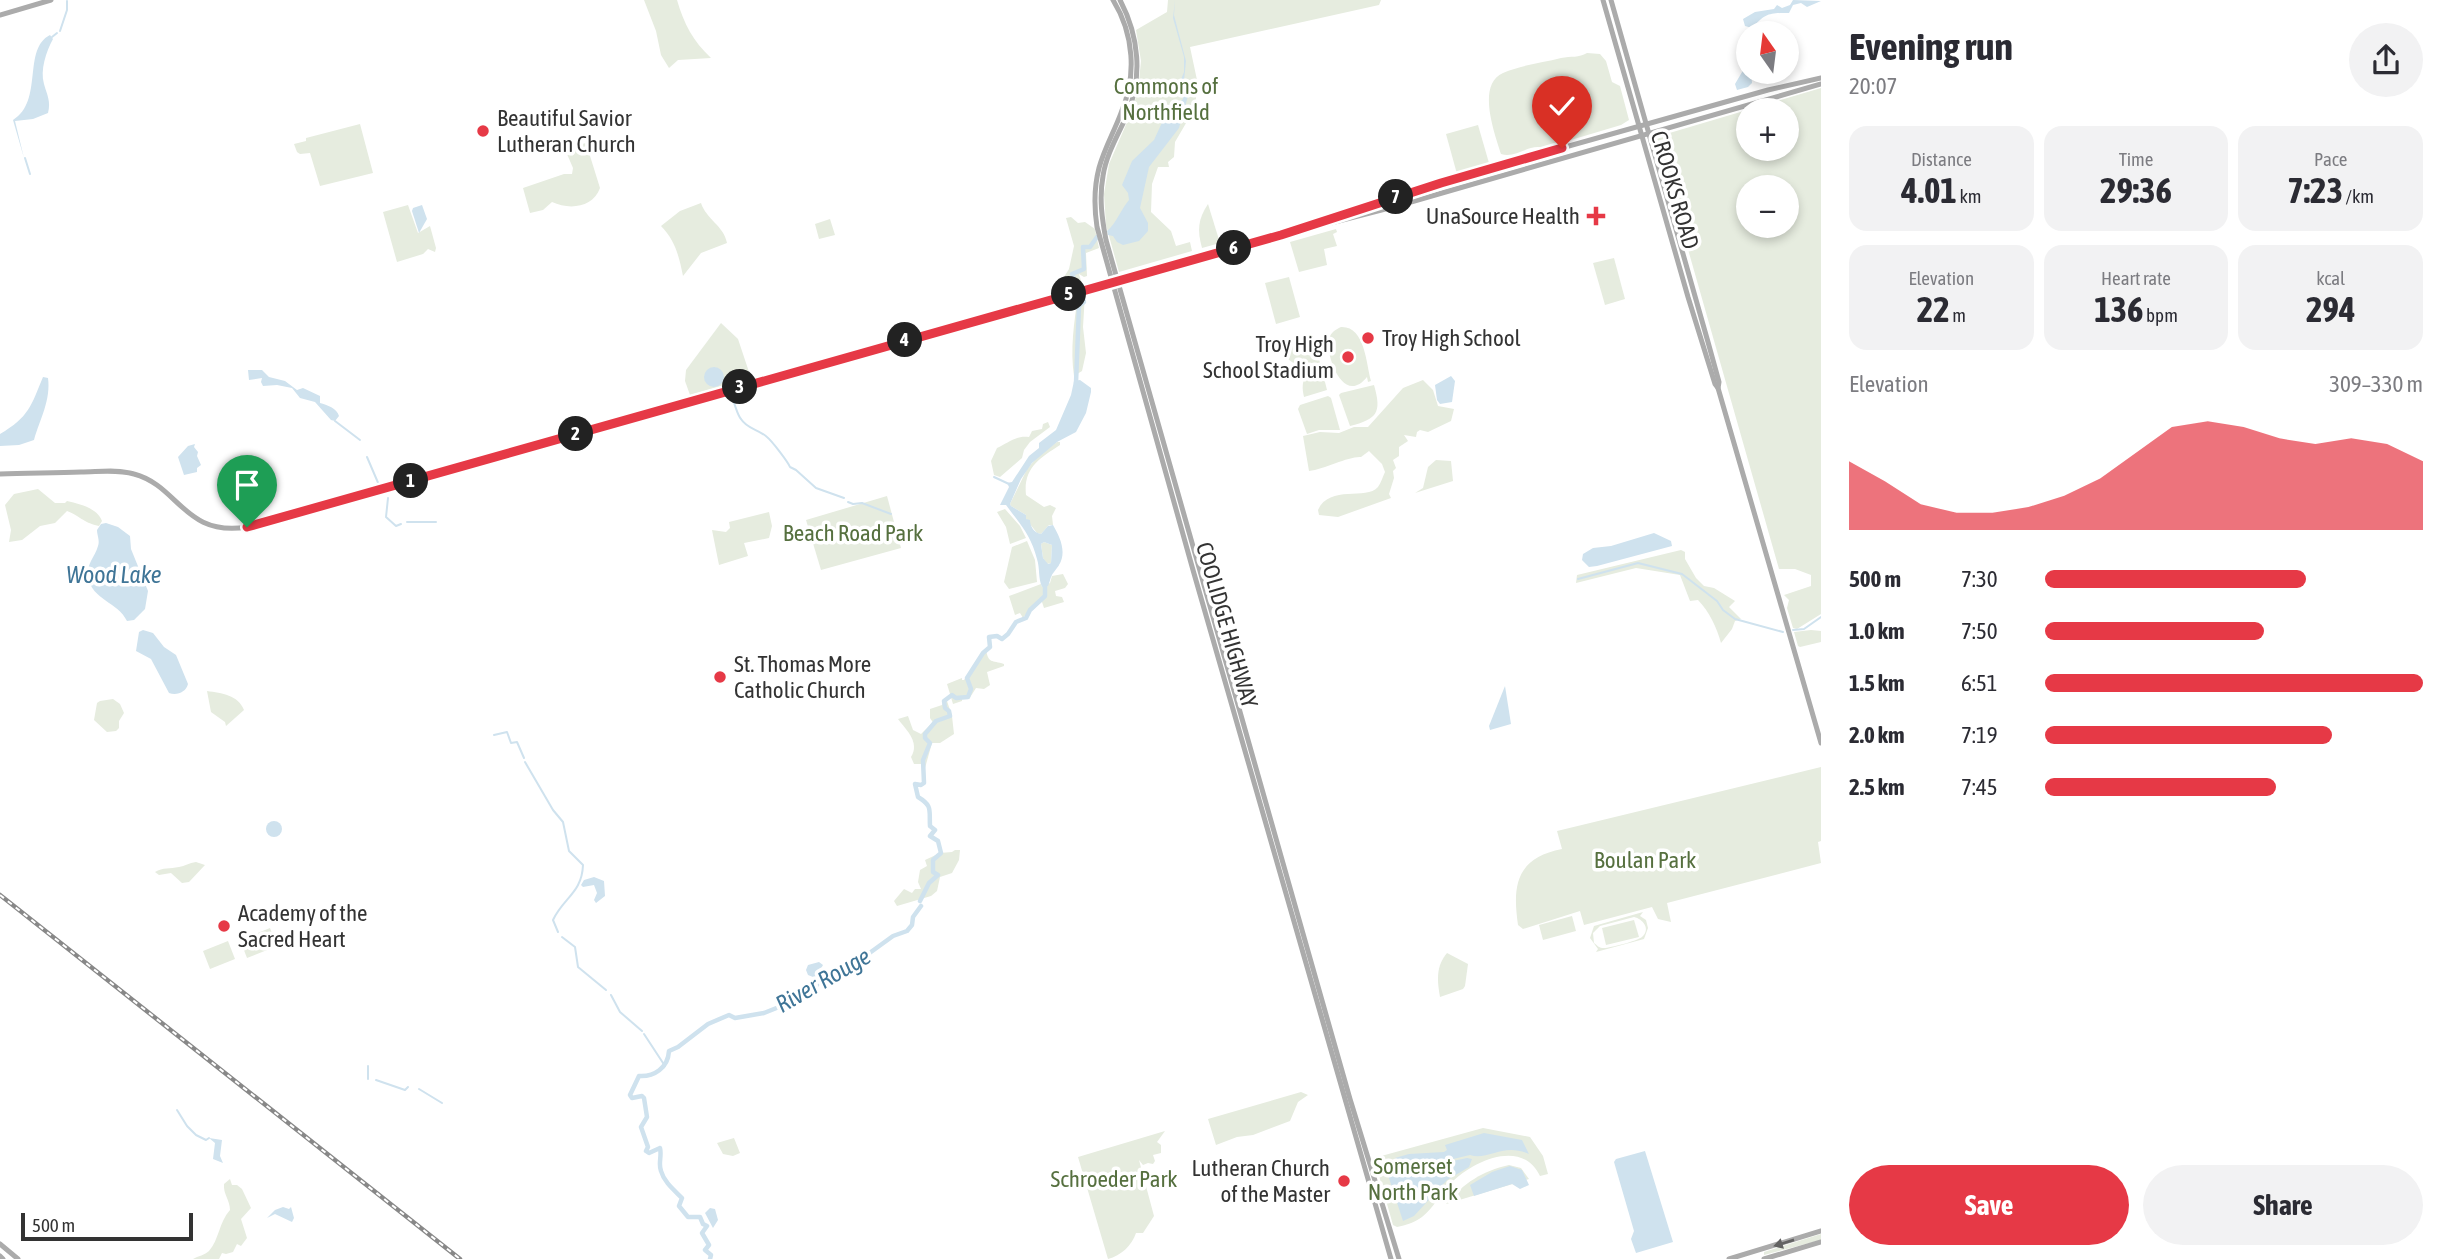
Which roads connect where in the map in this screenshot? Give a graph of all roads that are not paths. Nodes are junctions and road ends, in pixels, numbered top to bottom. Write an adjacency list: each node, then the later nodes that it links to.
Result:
1 (51, 0): 6 (main road)
2 (1113, 0): 51 (main road, COOLIDGE HIGHWAY)
3 (1120, 0): 51 (main road, COOLIDGE HIGHWAY)
4 (1603, 0): 7 (main road, CROOKS ROAD)
5 (1611, 0): 8 (main road, CROOKS ROAD)
6 (0, 15)
7 (1607, 15): 8 (main road); 21 (main road, CROOKS ROAD)
8 (1615, 15): 20 (main road, CROOKS ROAD)
9 (1821, 78): 10 (main road)
10 (1810, 84): 11 (main road); 12 (main road); 14 (main road)
11 (1821, 84)
12 (1780, 87): 13 (main road); 14 (main road)
13 (1768, 90): 15 (main road); 17 (main road)
14 (1776, 97): 16 (main road)
15 (1767, 98)
16 (1773, 98)
17 (1721, 103): 18 (main road); 22 (main road)
18 (1706, 107): 23 (main road); 24 (main road)
19 (1736, 108): 22 (main road)
20 (1643, 112): 21 (main road); 25 (main road, CROOKS ROAD)
21 (1635, 113): 26 (main road, CROOKS ROAD)
22 (1720, 113): 23 (main road)
23 (1706, 117): 28 (main road)
24 (1661, 120): 25 (main road); 28 (main road)
25 (1646, 124): 26 (main road); 29 (main road, CROOKS ROAD)
26 (1638, 126): 27 (main road); 30 (main road, CROOKS ROAD)
27 (1626, 130): 31 (main road); 32 (main road)
28 (1660, 130): 29 (main road)
29 (1649, 133): 30 (main road); 34 (main road, CROOKS ROAD)
30 (1641, 135): 31 (main road); 33 (main road, CROOKS ROAD)
31 (1627, 140): 36 (main road)
32 (1577, 144): 35 (main road); 36 (main road)
33 (1644, 147): 34 (main road); 46 (main road, CROOKS ROAD)
34 (1653, 147): 47 (main road, CROOKS ROAD)
35 (1562, 148): 37 (main road); 38 (main road)
36 (1577, 154): 37 (main road)
37 (1562, 159): 40 (main road)
38 (1509, 163): 39 (main road); 40 (main road)
39 (1498, 166): 41 (main road); 42 (main road)
40 (1509, 174): 41 (main road)
41 (1496, 178): 44 (main road)
42 (1441, 183): 43 (main road); 44 (main road)
43 (1427, 187): 45 (main road); 48 (main road)
44 (1442, 193): 45 (main road)
45 (1426, 198): 48 (main road)
46 (1660, 202): 47 (main road); 49 (main road, CROOKS ROAD)
47 (1669, 202): 50 (main road, CROOKS ROAD)
48 (1346, 216): 52 (main road)
49 (1670, 236): 50 (main road); 53 (main road, CROOKS ROAD)
50 (1679, 238): 54 (main road, CROOKS ROAD)
51 (1103, 240): 52 (main road, COOLIDGE HIGHWAY)
52 (1115, 281): 58 (main road); 60 (main road, COOLIDGE HIGHWAY)
53 (1684, 282): 54 (main road); 56 (main road, CROOKS ROAD)
54 (1692, 283): 55 (main road, CROOKS ROAD)
55 (1695, 296): 56 (main road); 57 (main road, CROOKS ROAD)
56 (1688, 297): 57 (main road, CROOKS ROAD)
57 (1705, 342): 59 (main road, CROOKS ROAD)
58 (0, 474)
59 (1821, 743)
60 (1365, 1158): 67 (main road, COOLIDGE HIGHWAY); 68 (main road, COOLIDGE HIGHWAY)
61 (1821, 1231): 64 (main road, one-way to 64)
62 (1821, 1242): 70 (main road)
63 (0, 1244): 66 (main road)
64 (1763, 1249): 65 (main road); 70 (main road)
65 (1744, 1257): 69 (main road)
66 (15, 1258)
67 (1391, 1259)
68 (1399, 1259)
69 (1729, 1259)
70 (1763, 1259)

